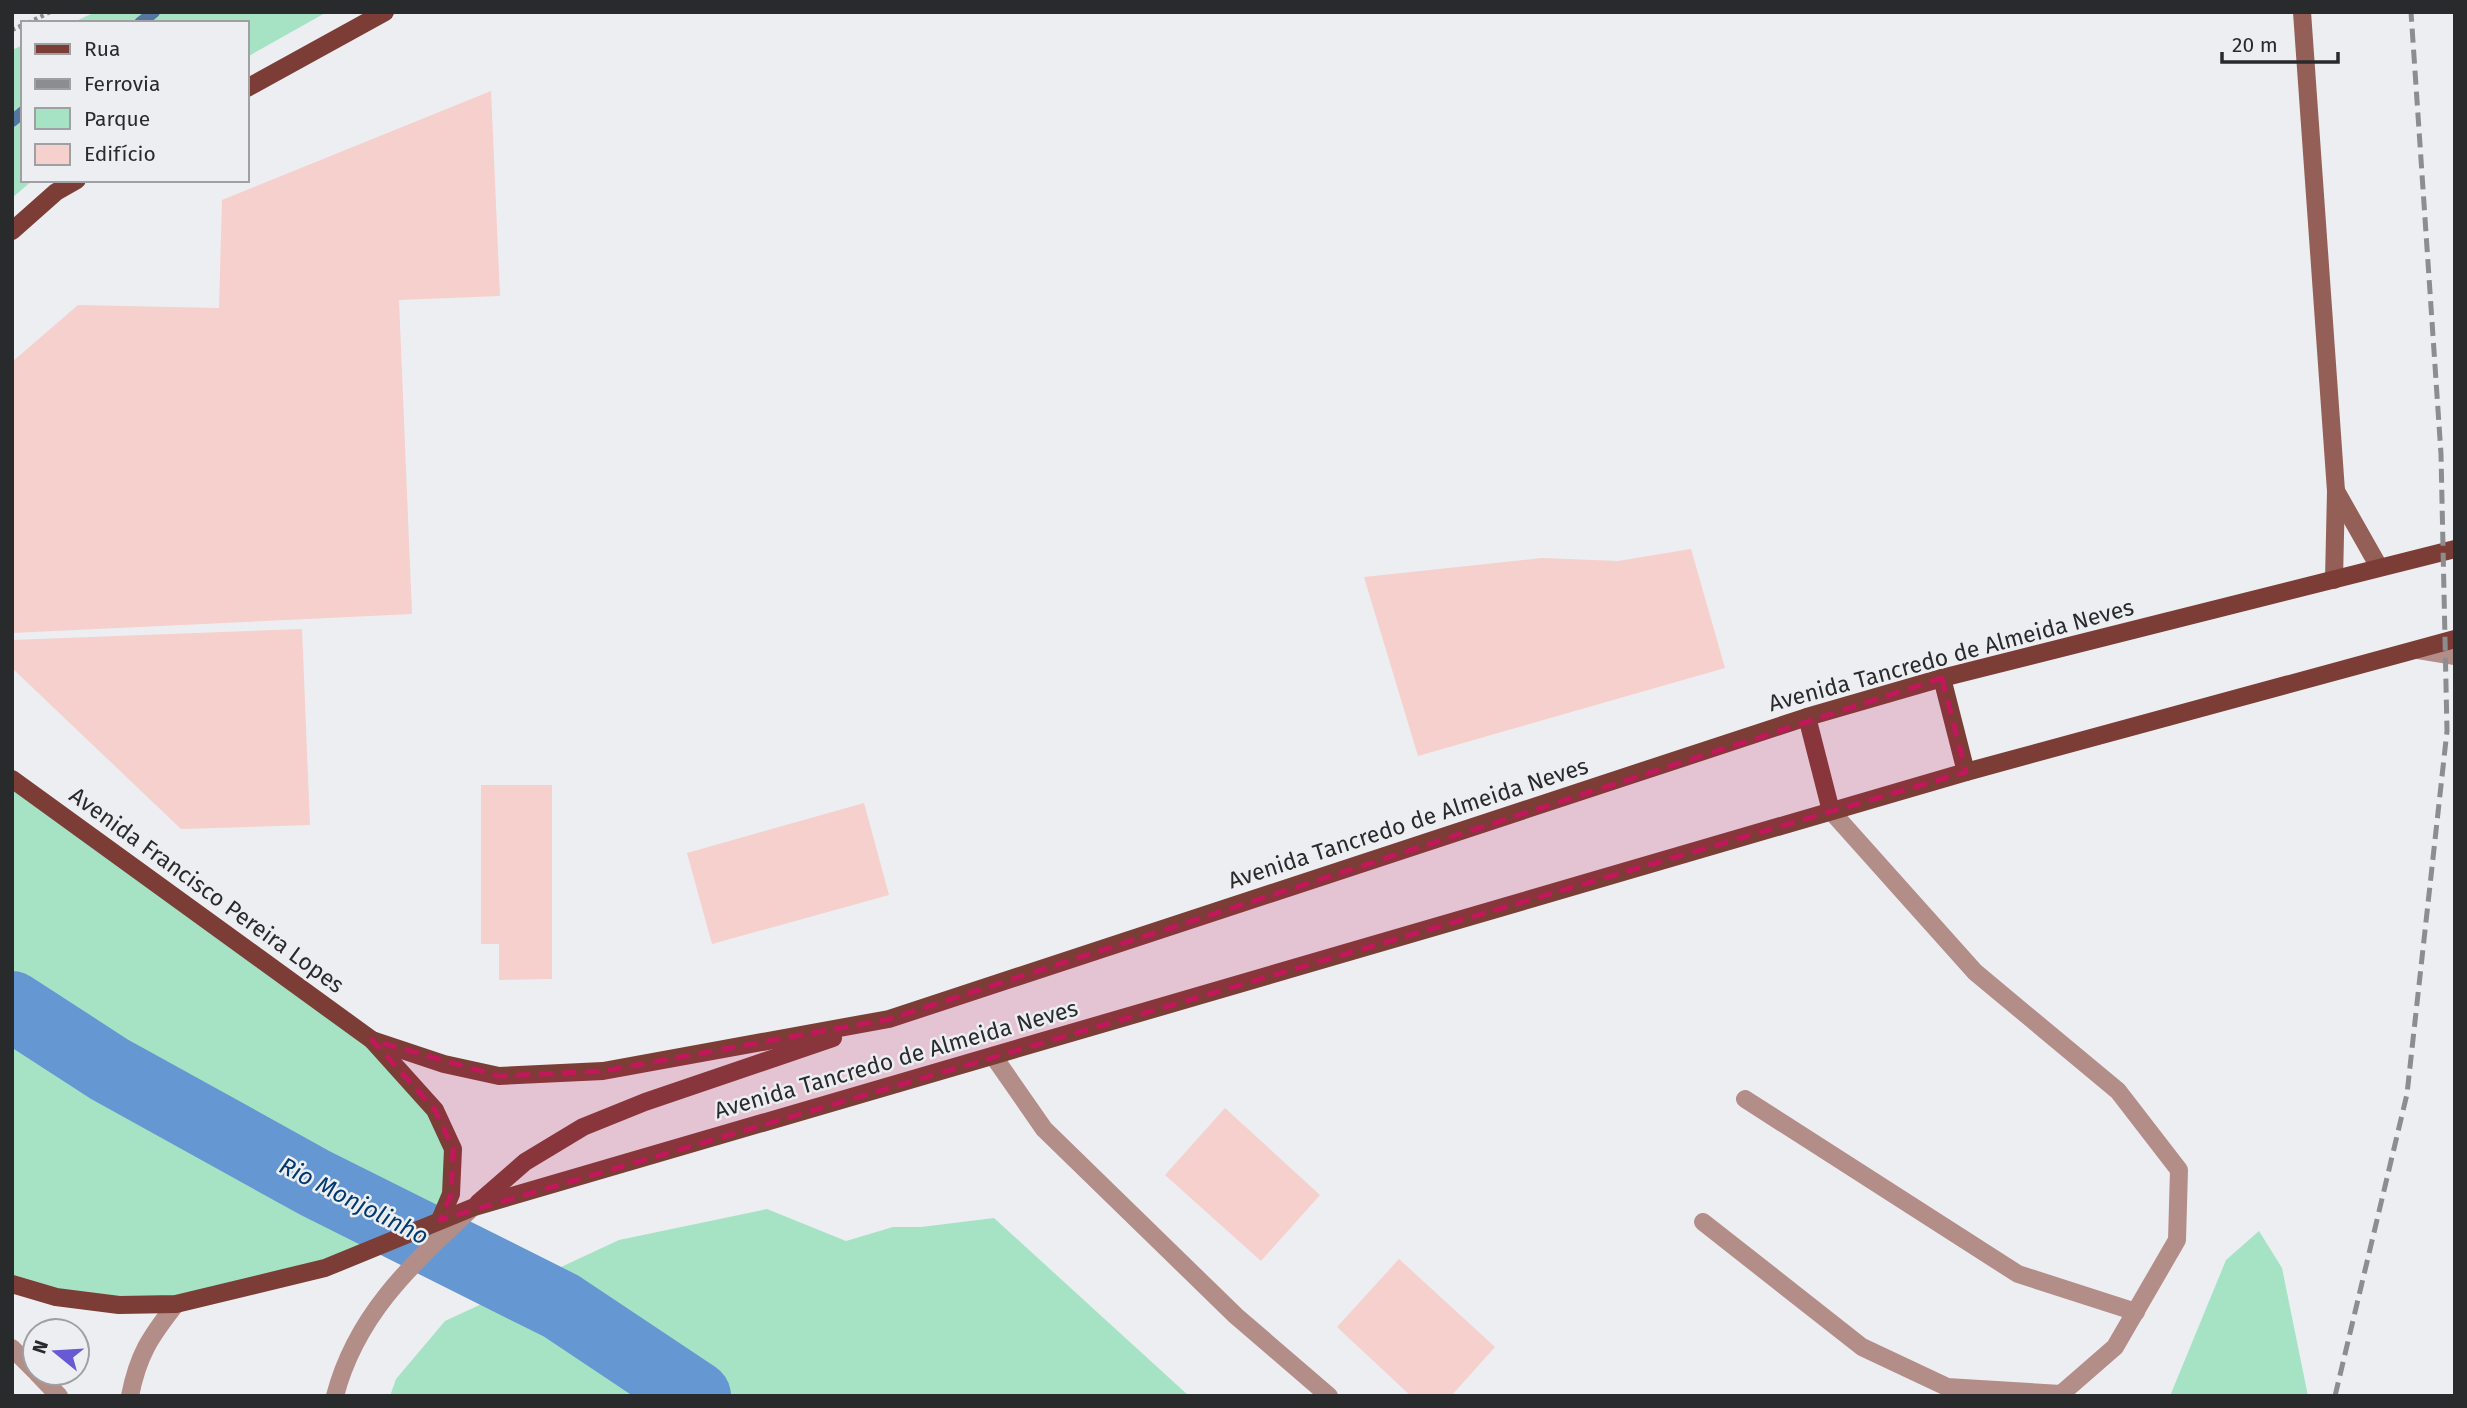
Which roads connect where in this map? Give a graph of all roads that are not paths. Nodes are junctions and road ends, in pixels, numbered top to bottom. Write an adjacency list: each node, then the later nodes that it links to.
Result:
1 (385, 12): 3 (main road)
2 (2302, 12): 6 (street)
3 (248, 87)
4 (74, 182): 5 (main road)
5 (12, 231)
6 (2336, 491): 8 (street); 9 (street)
7 (2455, 549): 8 (main road, Avenida Tancredo de Almeida Neves)
8 (2379, 566): 9 (main road, Avenida Tancredo de Almeida Neves)
9 (2334, 580): 13 (main road, Avenida Tancredo de Almeida Neves)
10 (2455, 639): 11 (main road, Avenida Tancredo de Almeida Neves)
11 (2418, 650): 12 (street, Avenida Tancredo de Almeida Neves); 15 (main road, Avenida Tancredo de Almeida Neves)
12 (2455, 656)
13 (1942, 678): 14 (main road, Avenida Tancredo de Almeida Neves); 15 (main road)
14 (1807, 717): 17 (main road); 18 (main road, Avenida Tancredo de Almeida Neves)
15 (1966, 772): 17 (main road, Avenida Tancredo de Almeida Neves)
16 (12, 779): 19 (main road, Avenida Francisco Pereira Lopes)
17 (1831, 811): 20 (main road, Avenida Tancredo de Almeida Neves); 27 (street)
18 (889, 1019): 19 (main road, Avenida Tancredo de Almeida Neves); 22 (main road)
19 (372, 1040): 24 (main road)
20 (994, 1057): 22 (main road, Avenida Tancredo de Almeida Neves); 30 (street)
21 (1745, 1099): 27 (street)
22 (474, 1207): 24 (main road, Avenida Tancredo de Almeida Neves)
23 (1703, 1222): 27 (street)
24 (447, 1223): 26 (main road); 29 (street)
25 (12, 1284): 26 (main road)
26 (176, 1304): 28 (street)
27 (2136, 1312)
28 (130, 1396)
29 (335, 1396)
30 (1329, 1396)

